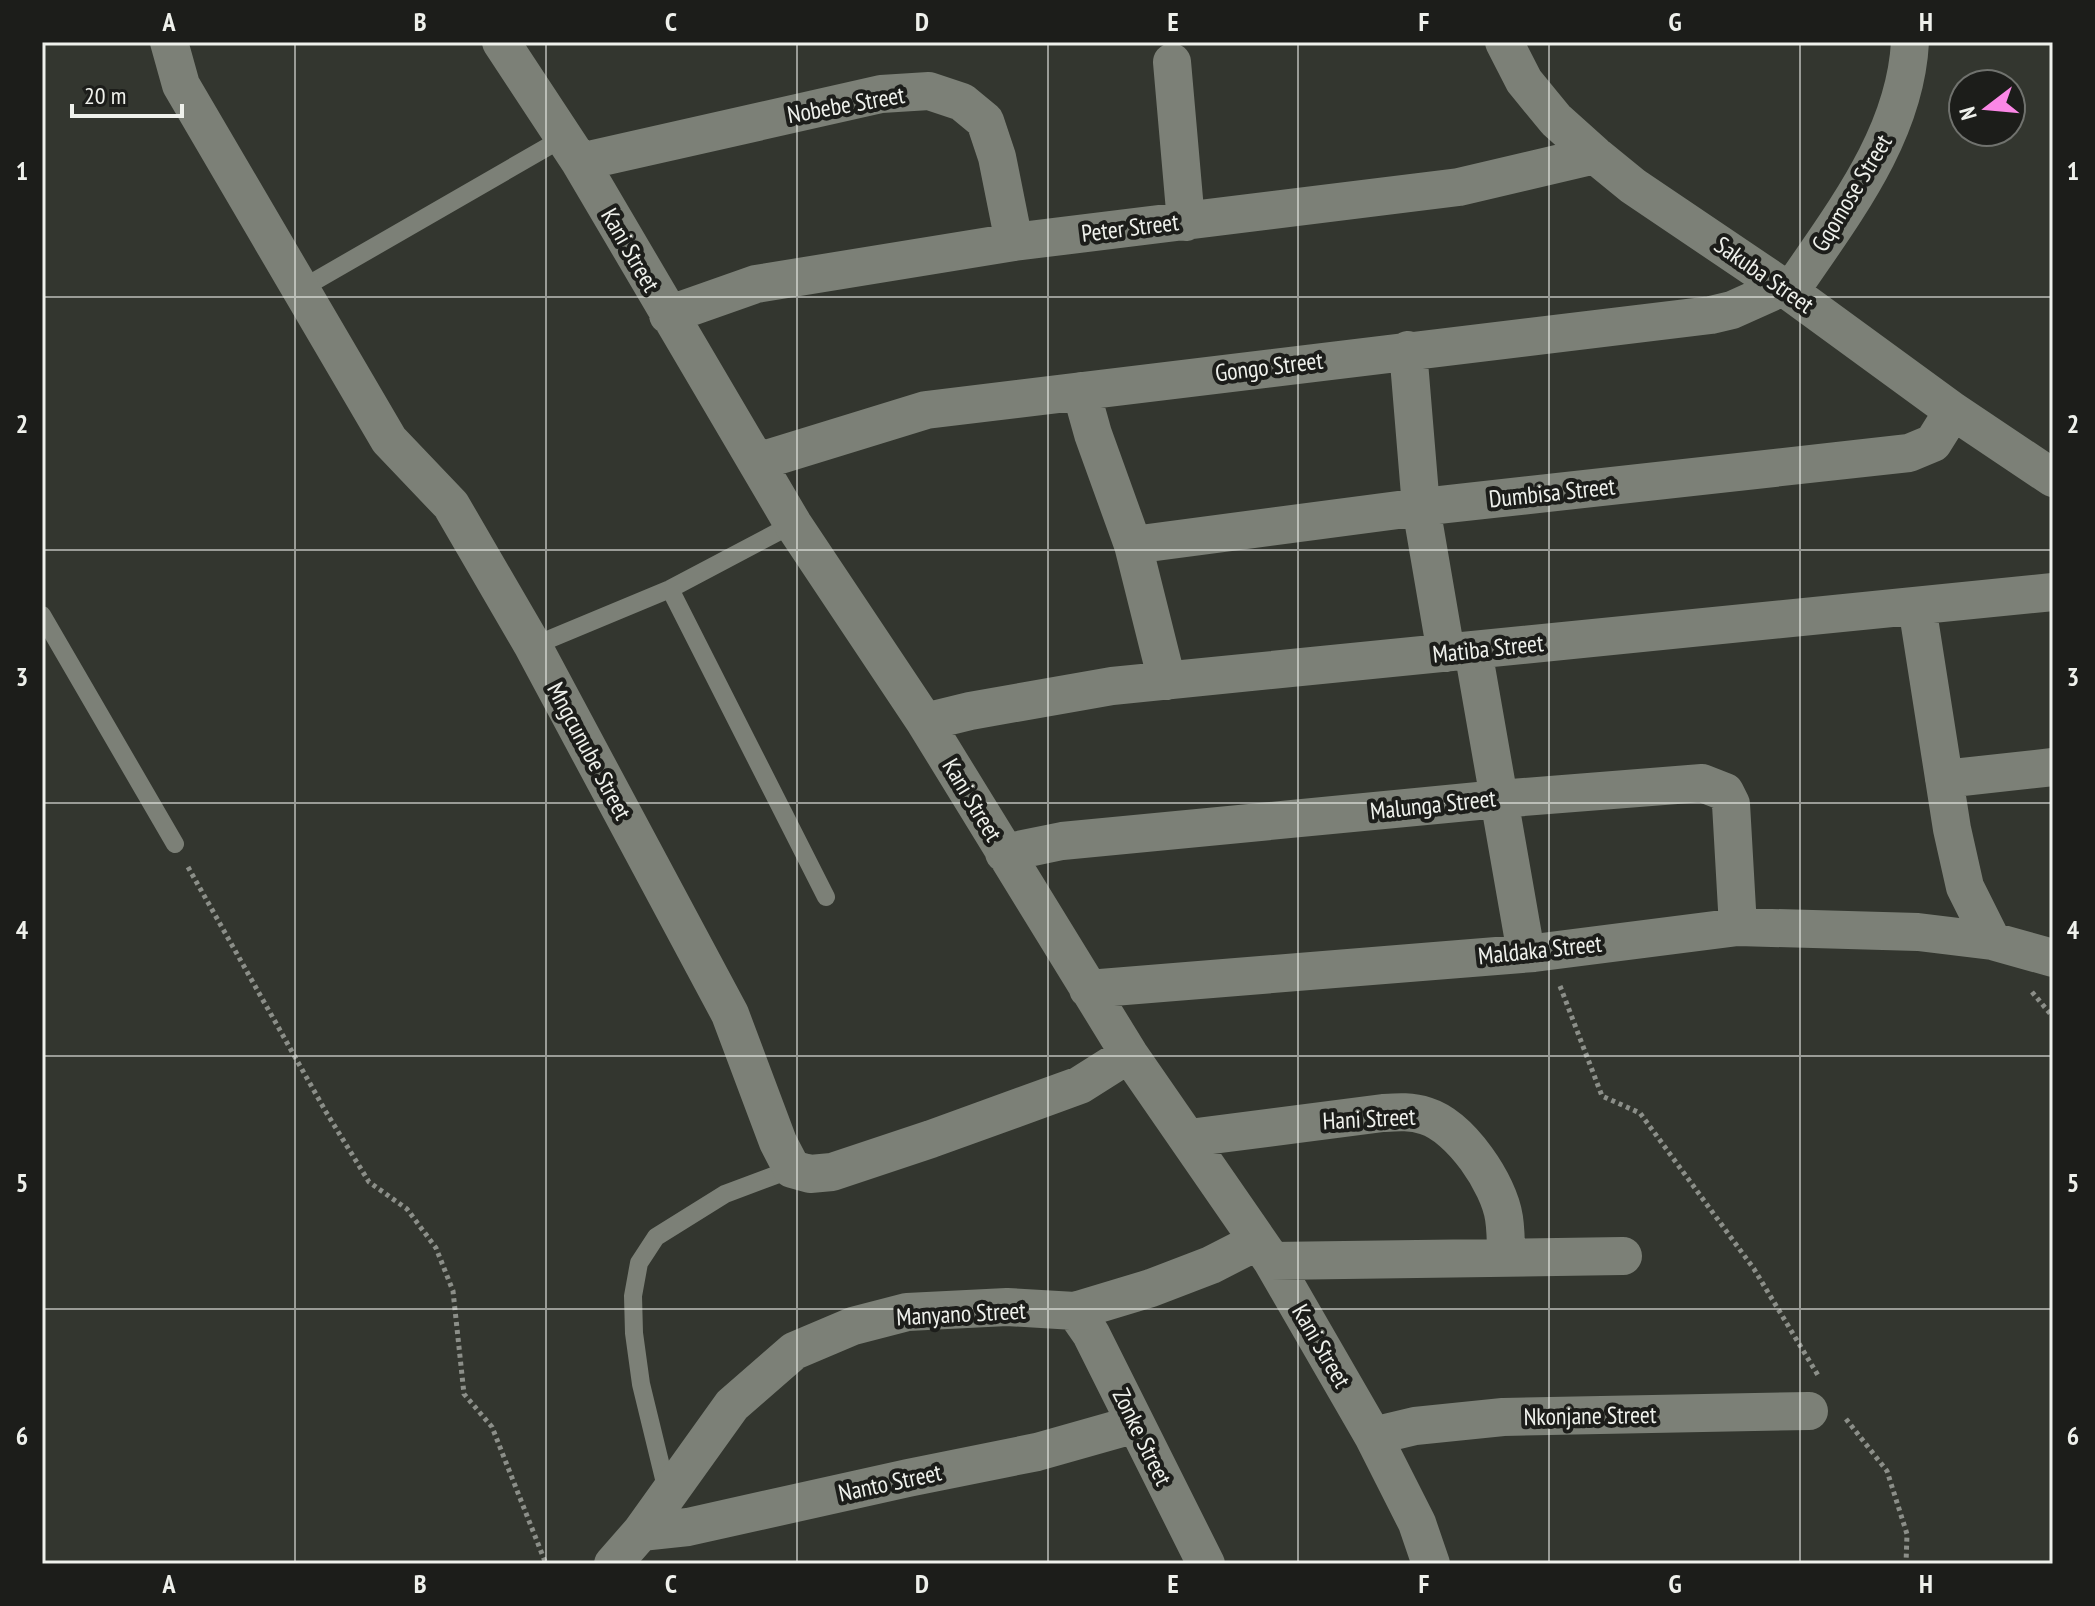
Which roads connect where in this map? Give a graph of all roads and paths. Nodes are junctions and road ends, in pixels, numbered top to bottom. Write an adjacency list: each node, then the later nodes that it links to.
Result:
1 (169, 42): 10 (street, Mngcunube Street)
2 (501, 42): 6 (street, Kani Street)
3 (1504, 42): 7 (street, Sakuba Street)
4 (1910, 42): 11 (street, Gqomose Street)
5 (1172, 62): 8 (street)
6 (571, 150): 9 (street, Nobebe Street); 10 (lane); 12 (street, Kani Street)
7 (1595, 155): 8 (street, Peter Street); 11 (street, Sakuba Street)
8 (1186, 222): 9 (street, Peter Street)
9 (1014, 242): 12 (street, Peter Street)
10 (301, 289): 25 (street, Mngcunube Street)
11 (1786, 290): 13 (street, Gongo Street); 15 (street, Sakuba Street)
12 (668, 315): 16 (street, Kani Street)
13 (1408, 350): 14 (street, Gongo Street); 18 (street)
14 (1081, 391): 16 (street, Gongo Street); 20 (street)
15 (1953, 411): 17 (street, Sakuba Street); 18 (street, Dumbisa Street)
16 (757, 462): 19 (street, Kani Street)
17 (2052, 474)
18 (1421, 507): 20 (street, Dumbisa Street); 26 (street)
19 (793, 524): 21 (lane); 28 (street, Kani Street)
20 (1133, 545): 27 (street)
21 (670, 589): 25 (lane); 34 (lane)
22 (2053, 592): 23 (street, Matiba Street)
23 (1917, 606): 26 (street, Matiba Street); 30 (street)
24 (42, 615): 32 (lane)
25 (533, 646): 42 (street, Mngcunube Street)
26 (1460, 652): 27 (street, Matiba Street); 31 (street)
27 (1167, 681): 28 (street, Matiba Street)
28 (925, 722): 33 (street, Kani Street)
29 (2053, 767): 30 (street)
30 (1944, 779): 36 (street)
31 (1499, 799): 33 (street, Malunga Street); 35 (street, Malunga Street); 37 (street)
32 (175, 844): 52 (path)
33 (1004, 853): 39 (street, Kani Street)
34 (826, 897)
35 (1738, 927): 36 (street, Maldaka Street); 37 (street, Maldaka Street)
36 (1992, 941): 38 (street, Maldaka Street)
37 (1536, 952): 39 (street, Maldaka Street); 47 (path)
38 (2053, 958)
39 (1088, 989): 40 (street, Kani Street)
40 (1129, 1054): 41 (street, Kani Street); 42 (street)
41 (1189, 1138): 43 (street, Kani Street); 44 (street, Hani Street)
42 (792, 1169): 50 (lane)
43 (1265, 1251): 44 (street); 46 (street, Manyano Street); 49 (street, Kani Street)
44 (1506, 1256): 45 (street)
45 (1623, 1256)
46 (1075, 1311): 48 (street, Zonke Street); 50 (street, Manyano Street)
47 (1824, 1401): 49 (street, Nkonjane Street); 56 (path)
48 (1136, 1424): 51 (street, Nanto Street); 54 (street, Zonke Street)
49 (1373, 1436): 55 (street, Kani Street)
50 (668, 1494): 51 (street, Manyano Street)
51 (641, 1532): 53 (street, Manyano Street)
52 (546, 1564)
53 (613, 1564)
54 (1206, 1564)
55 (1431, 1564)
56 (1906, 1564)

